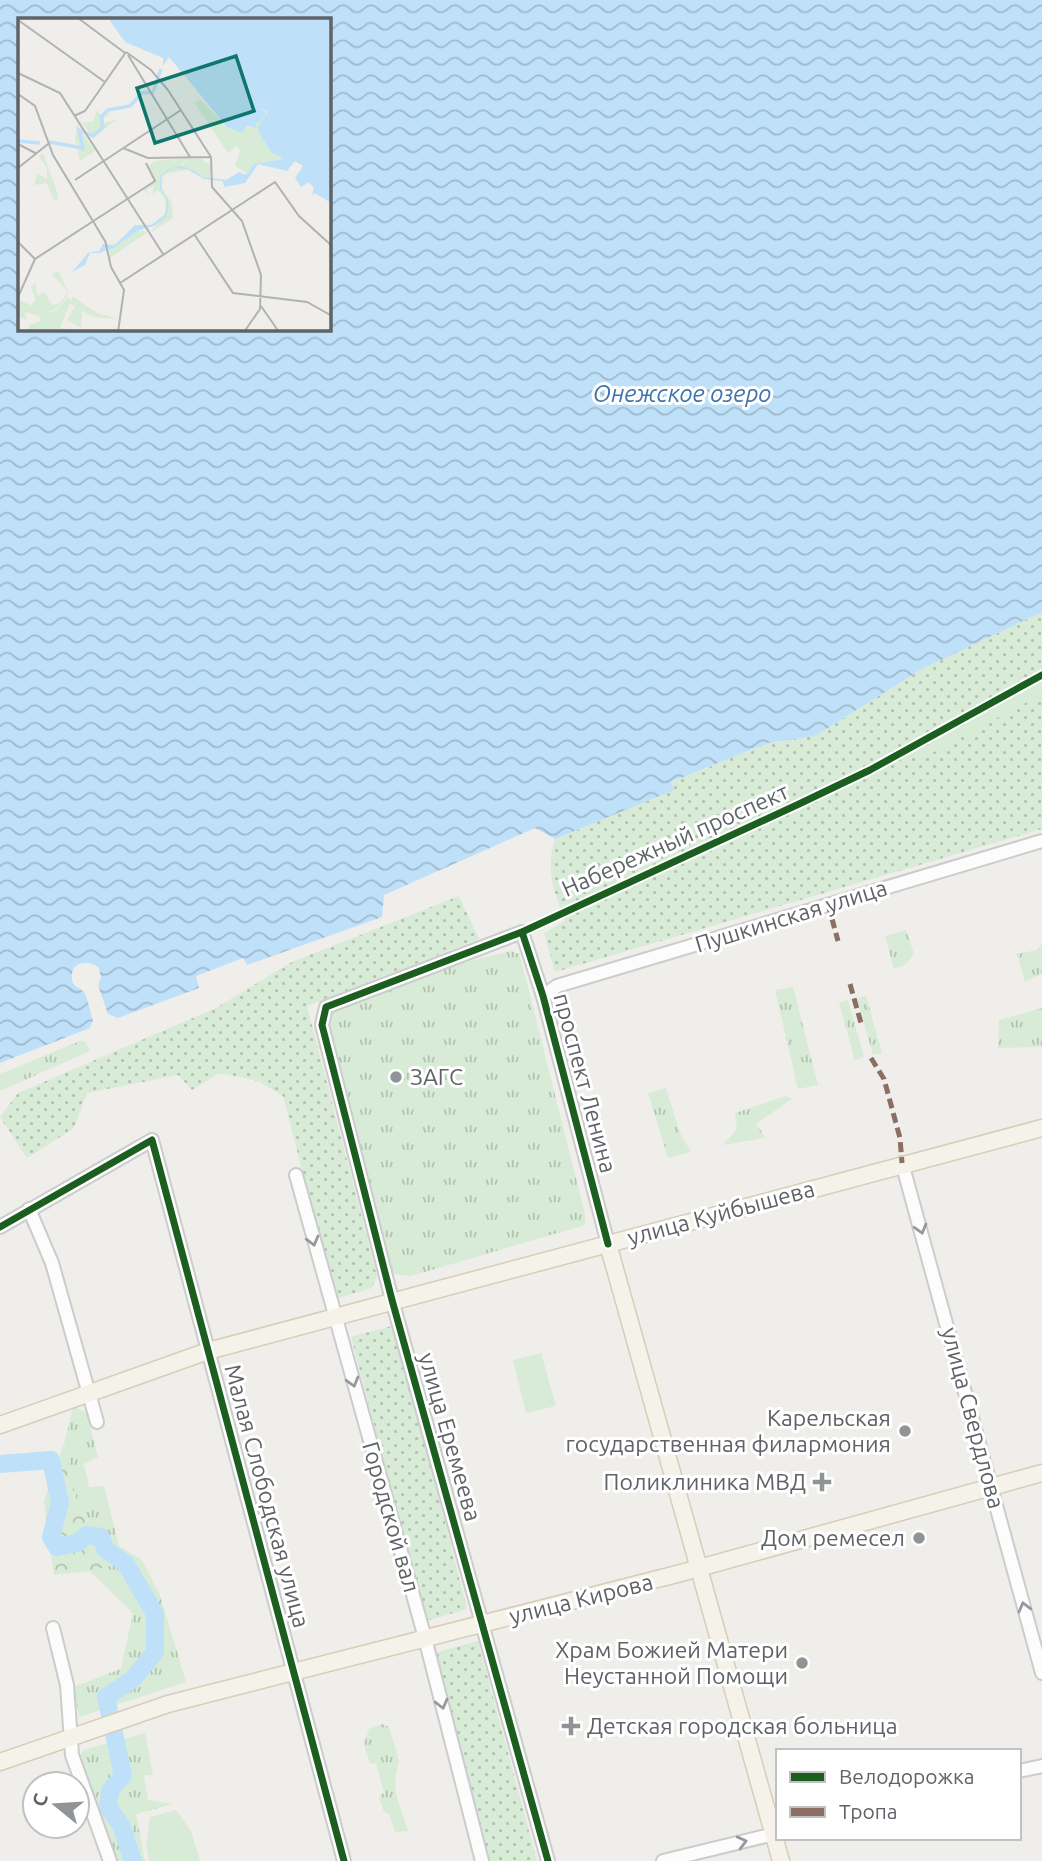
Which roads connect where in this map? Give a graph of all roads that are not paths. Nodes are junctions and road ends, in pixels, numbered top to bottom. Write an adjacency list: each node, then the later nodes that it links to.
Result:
1 (1042, 841): 2 (street, Пушкинская улица)
2 (543, 996): 3 (street, проспект Ленина); 9 (street, проспект Ленина)
3 (321, 1022): 10 (street, улица Еремеева)
4 (1042, 1128): 5 (main road, улица Куйбышева)
5 (902, 1163): 9 (main road, улица Куйбышева); 17 (street, улица Свердлова, one-way to 17)
6 (296, 1175): 11 (street, Городской вал, one-way to 11)
7 (29, 1209): 8 (street); 12 (street, Малая Слободская улица); 13 (street)
8 (0, 1227)
9 (608, 1244): 10 (main road, улица Куйбышева); 18 (main road, проспект Ленина)
10 (392, 1300): 11 (main road, улица Куйбышева); 19 (street, улица Еремеева)
11 (335, 1316): 12 (main road, улица Куйбышева); 21 (street, Городской вал, one-way to 21)
12 (208, 1351): 13 (main road, улица Куйбышева); 22 (street, Малая Слободская улица)
13 (88, 1395): 14 (street); 15 (main road, улица Куйбышева)
14 (97, 1422)
15 (0, 1425)
16 (1042, 1473): 17 (main road, улица Кирова)
17 (991, 1487): 18 (main road, улица Кирова); 23 (street, улица Свердлова, one-way to 17)
18 (700, 1568): 19 (main road, улица Кирова); 28 (main road, проспект Ленина)
19 (482, 1624): 21 (main road, улица Кирова); 33 (street, улица Еремеева)
20 (53, 1628): 24 (street)
21 (425, 1638): 22 (main road, улица Кирова); 32 (street, Городской вал, one-way to 32)
22 (295, 1673): 24 (main road, улица Кирова); 31 (street, Малая Слободская улица)
23 (1042, 1673)
24 (70, 1740): 25 (main road, улица Кирова); 30 (street)
25 (0, 1762)
26 (1042, 1766): 27 (street)
27 (1021, 1771)
28 (776, 1834): 34 (street, one-way to 28)
29 (777, 1840): 35 (main road, проспект Ленина)
30 (110, 1861)
31 (344, 1861)
32 (482, 1861)
33 (548, 1861)
34 (663, 1861)
35 (781, 1861)

